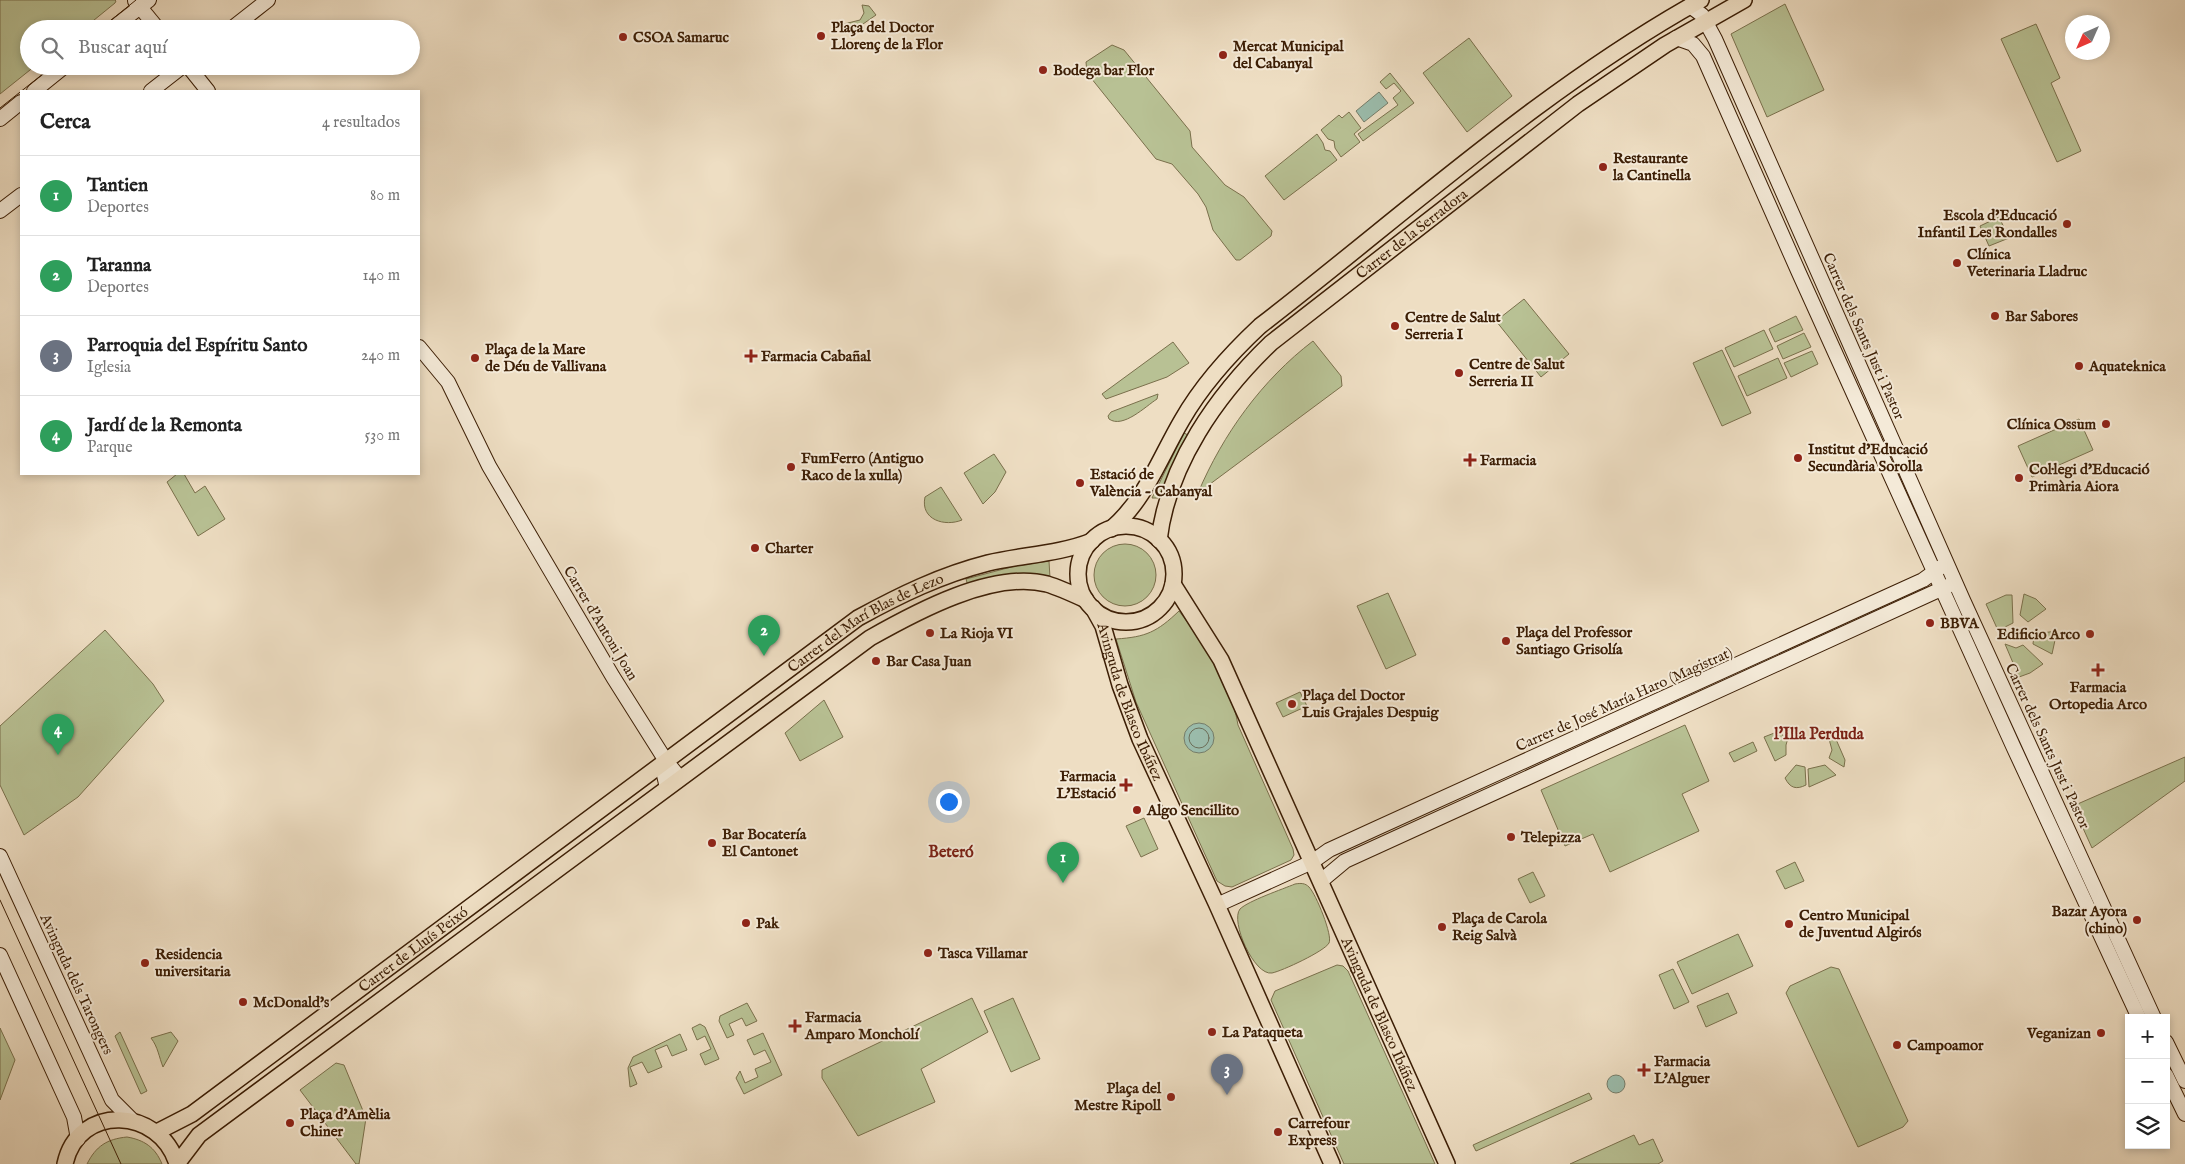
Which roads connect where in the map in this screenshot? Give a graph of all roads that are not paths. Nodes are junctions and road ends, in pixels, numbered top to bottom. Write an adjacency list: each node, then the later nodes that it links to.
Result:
1 (268, 0): 7 (street)
2 (1744, 0): 8 (main road, Carrer de la Serradora)
3 (141, 2): 5 (street); 6 (street)
4 (1696, 3): 8 (street); 21 (main road, Carrer de la Serradora)
5 (122, 20)
6 (152, 20)
7 (242, 20)
8 (1706, 21): 9 (main road, Carrer de la Serradora); 24 (street, Carrer dels Sants Just i Pastor)
9 (1676, 38): 23 (main road, Carrer de la Serradora); 25 (street, Carrer dels Sants Just i Pastor)
10 (54, 75): 13 (street)
11 (171, 75): 14 (street)
12 (195, 75): 15 (street)
13 (35, 90)
14 (152, 90)
15 (207, 90)
16 (20, 103): 17 (street)
17 (0, 119)
18 (20, 196): 19 (street)
19 (0, 211)
20 (420, 348): 32 (street, Carrer d'Antoni Joan)
21 (1111, 529): 22 (main road); 23 (main road)
22 (1092, 540): 29 (main road); 32 (main road, Carrer del Marí Blas de Lezo)
23 (1159, 540): 27 (main road)
24 (1947, 562): 25 (street, Carrer de José María Haro (Magistrat)); 26 (street, Carrer dels Sants Just i Pastor)
25 (1934, 572): 28 (street, Carrer dels Sants Just i Pastor); 30 (street, Carrer de José María Haro (Magistrat))
26 (1955, 582): 28 (street, Carrer de José María Haro (Magistrat)); 42 (street, Carrer dels Sants Just i Pastor)
27 (1173, 584): 29 (main road); 37 (main road, Avinguda de Blasco Ibáñez)
28 (1942, 588): 31 (street, Carrer de José María Haro (Magistrat)); 41 (street, Carrer dels Sants Just i Pastor)
29 (1089, 604): 35 (main road, Carrer del Marí Blas de Lezo); 39 (main road, Avinguda de Blasco Ibáñez)
30 (1696, 684): 31 (street); 33 (street, Carrer de José María Haro (Magistrat))
31 (1688, 703): 34 (street, Carrer de José María Haro (Magistrat))
32 (666, 761): 35 (street); 48 (main road, Carrer de Lluís Peixó)
33 (1524, 762): 34 (street); 37 (street, Carrer de José María Haro (Magistrat))
34 (1516, 782): 38 (street, Carrer de José María Haro (Magistrat))
35 (672, 785): 51 (main road, Carrer de Lluís Peixó)
36 (0, 856): 47 (street, Avinguda dels Tarongers)
37 (1312, 862): 38 (main road, Avinguda de Blasco Ibáñez); 39 (street)
38 (1321, 881): 53 (main road, Avinguda de Blasco Ibáñez)
39 (1217, 905): 52 (main road, Avinguda de Blasco Ibáñez)
40 (0, 956): 49 (street)
41 (2138, 1014)
42 (2152, 1014)
43 (2170, 1050): 44 (street)
44 (2185, 1081)
45 (2170, 1083): 46 (street)
46 (2185, 1114)
47 (132, 1120): 48 (main road); 49 (main road)
48 (157, 1132): 51 (main road)
49 (78, 1139): 50 (main road)
50 (65, 1164)
51 (177, 1164)
52 (1332, 1164)
53 (1447, 1164)

